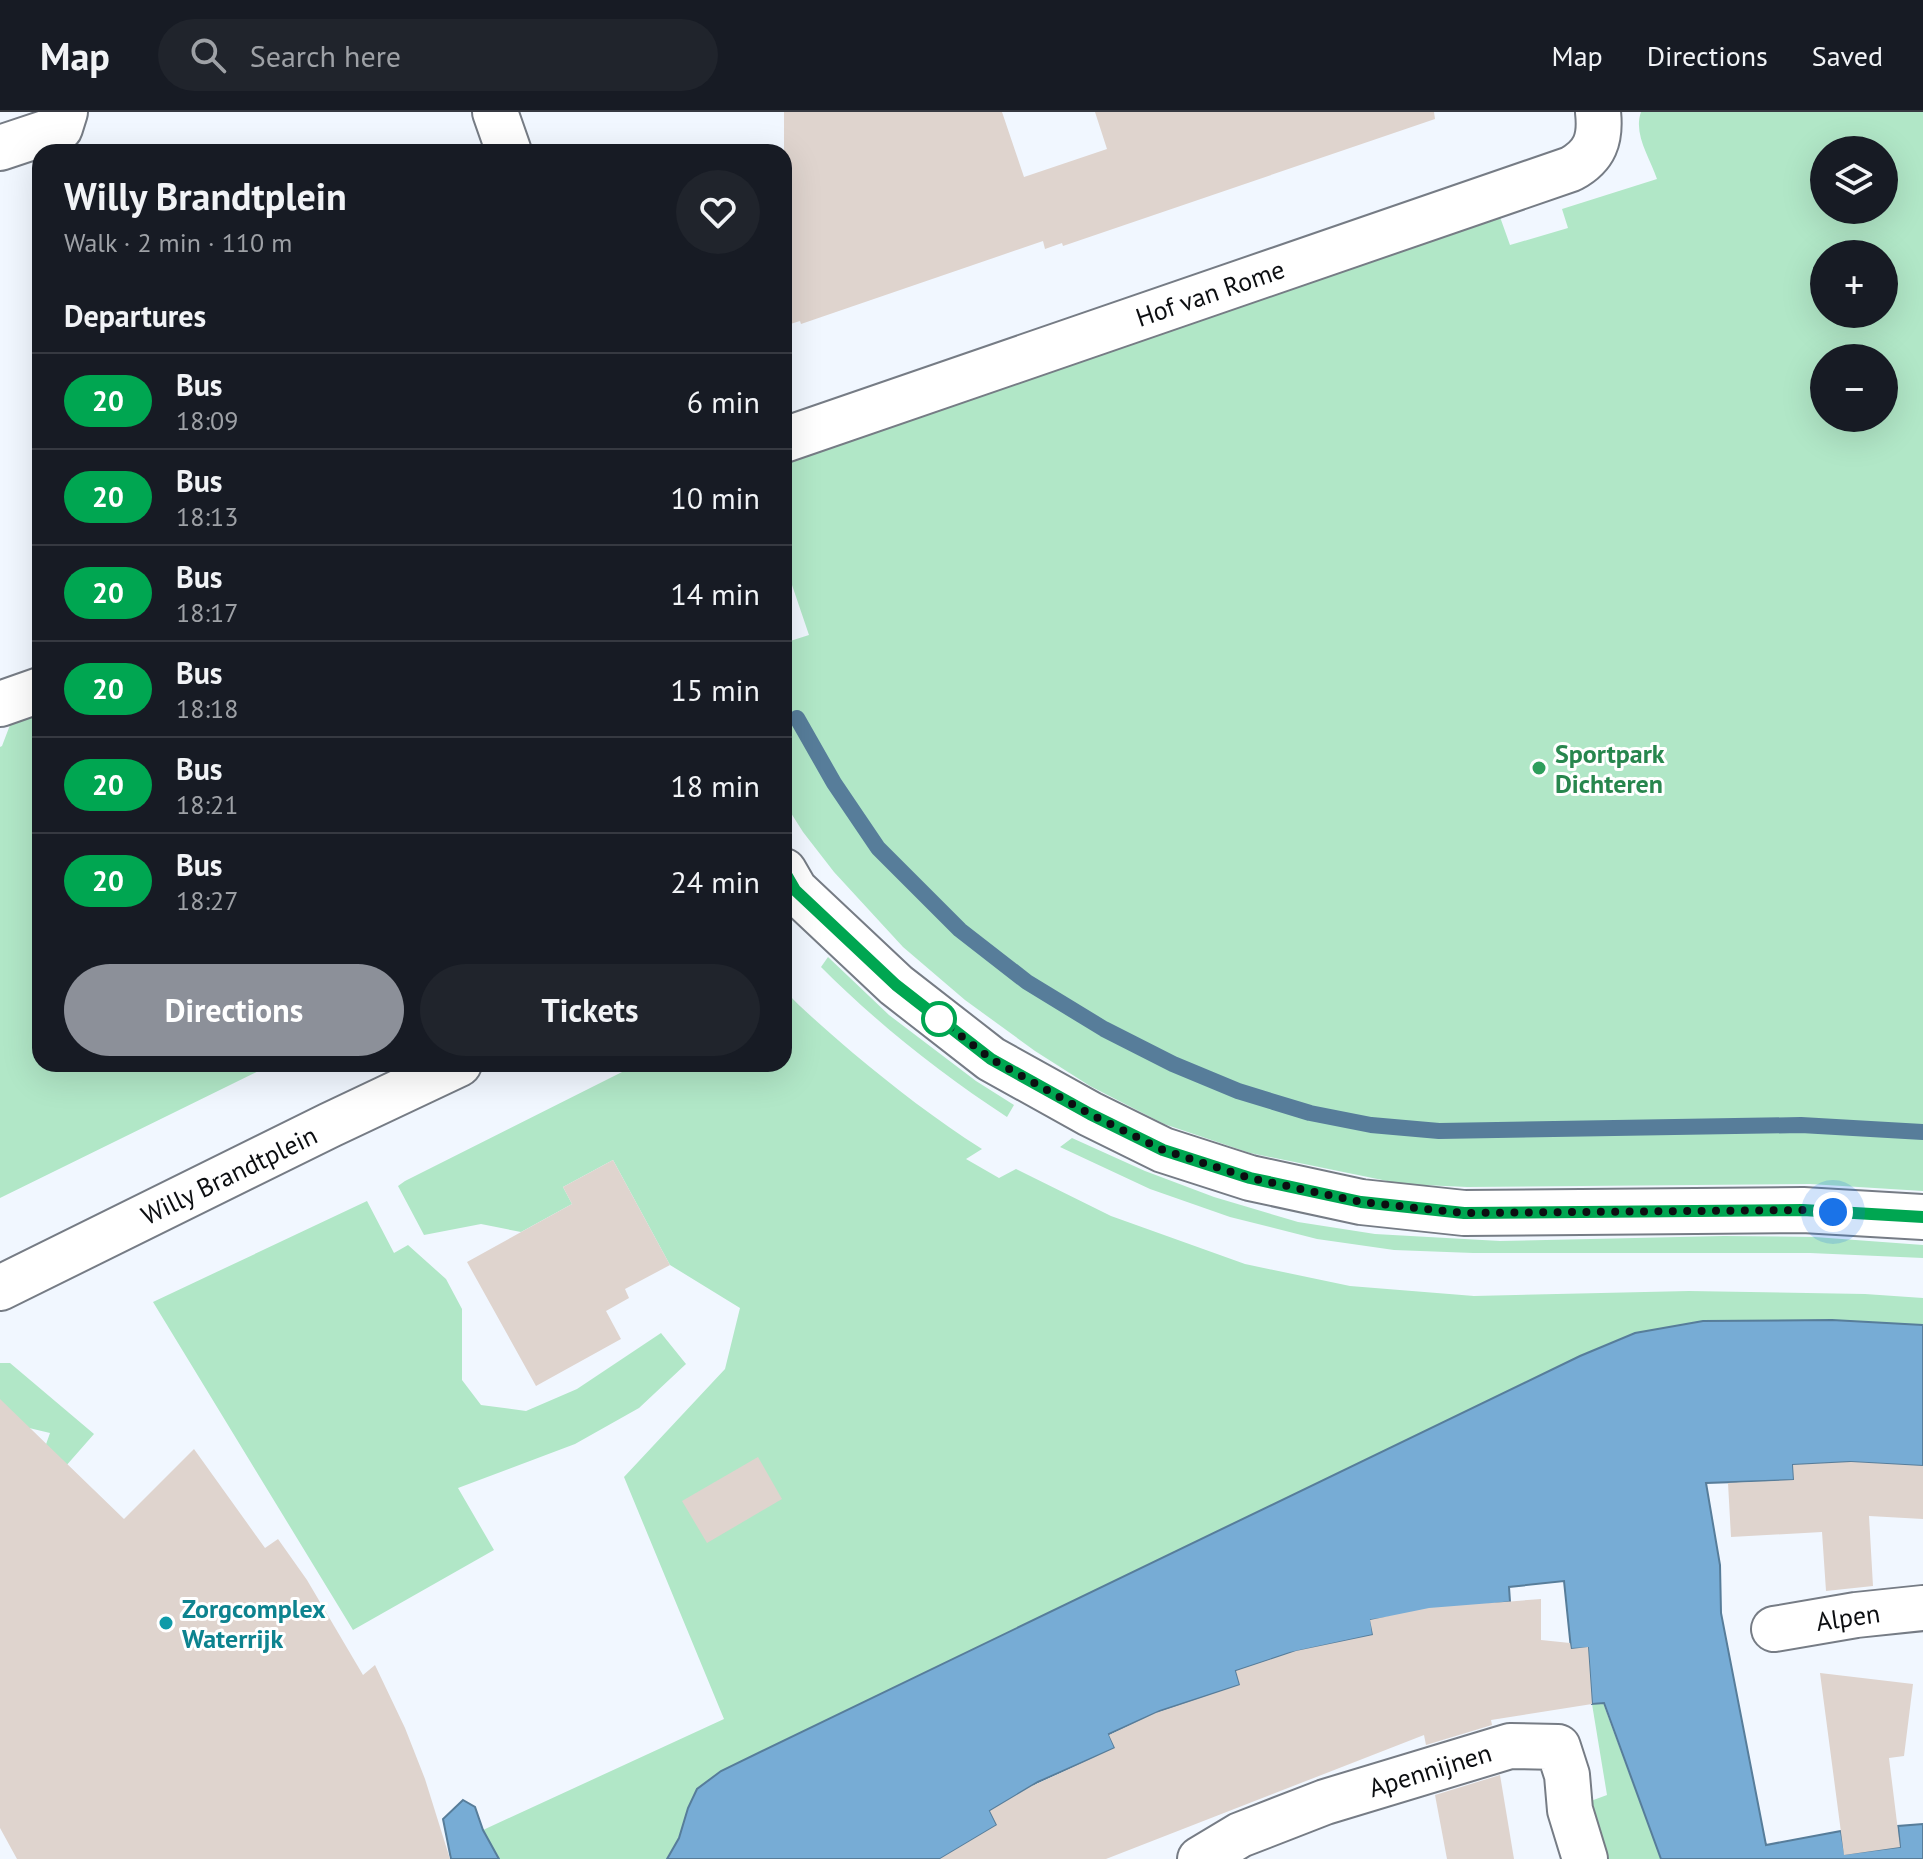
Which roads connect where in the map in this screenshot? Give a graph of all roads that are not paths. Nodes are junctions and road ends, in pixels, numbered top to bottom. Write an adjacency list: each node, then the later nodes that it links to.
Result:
1 (65, 112): 5 (street)
2 (495, 112): 4 (street)
3 (1598, 112): 6 (street, Hof van Rome)
4 (506, 144)
5 (0, 148)
6 (792, 437)
7 (32, 693): 8 (street)
8 (0, 704)
9 (792, 890): 11 (street)
10 (442, 1072): 12 (street, Willy Brandtplein)
11 (1923, 1217)
12 (0, 1288)
13 (1923, 1608): 14 (street, Alpen)
14 (1774, 1629)
15 (1200, 1859): 16 (street, Apennijnen)
16 (1585, 1859)

